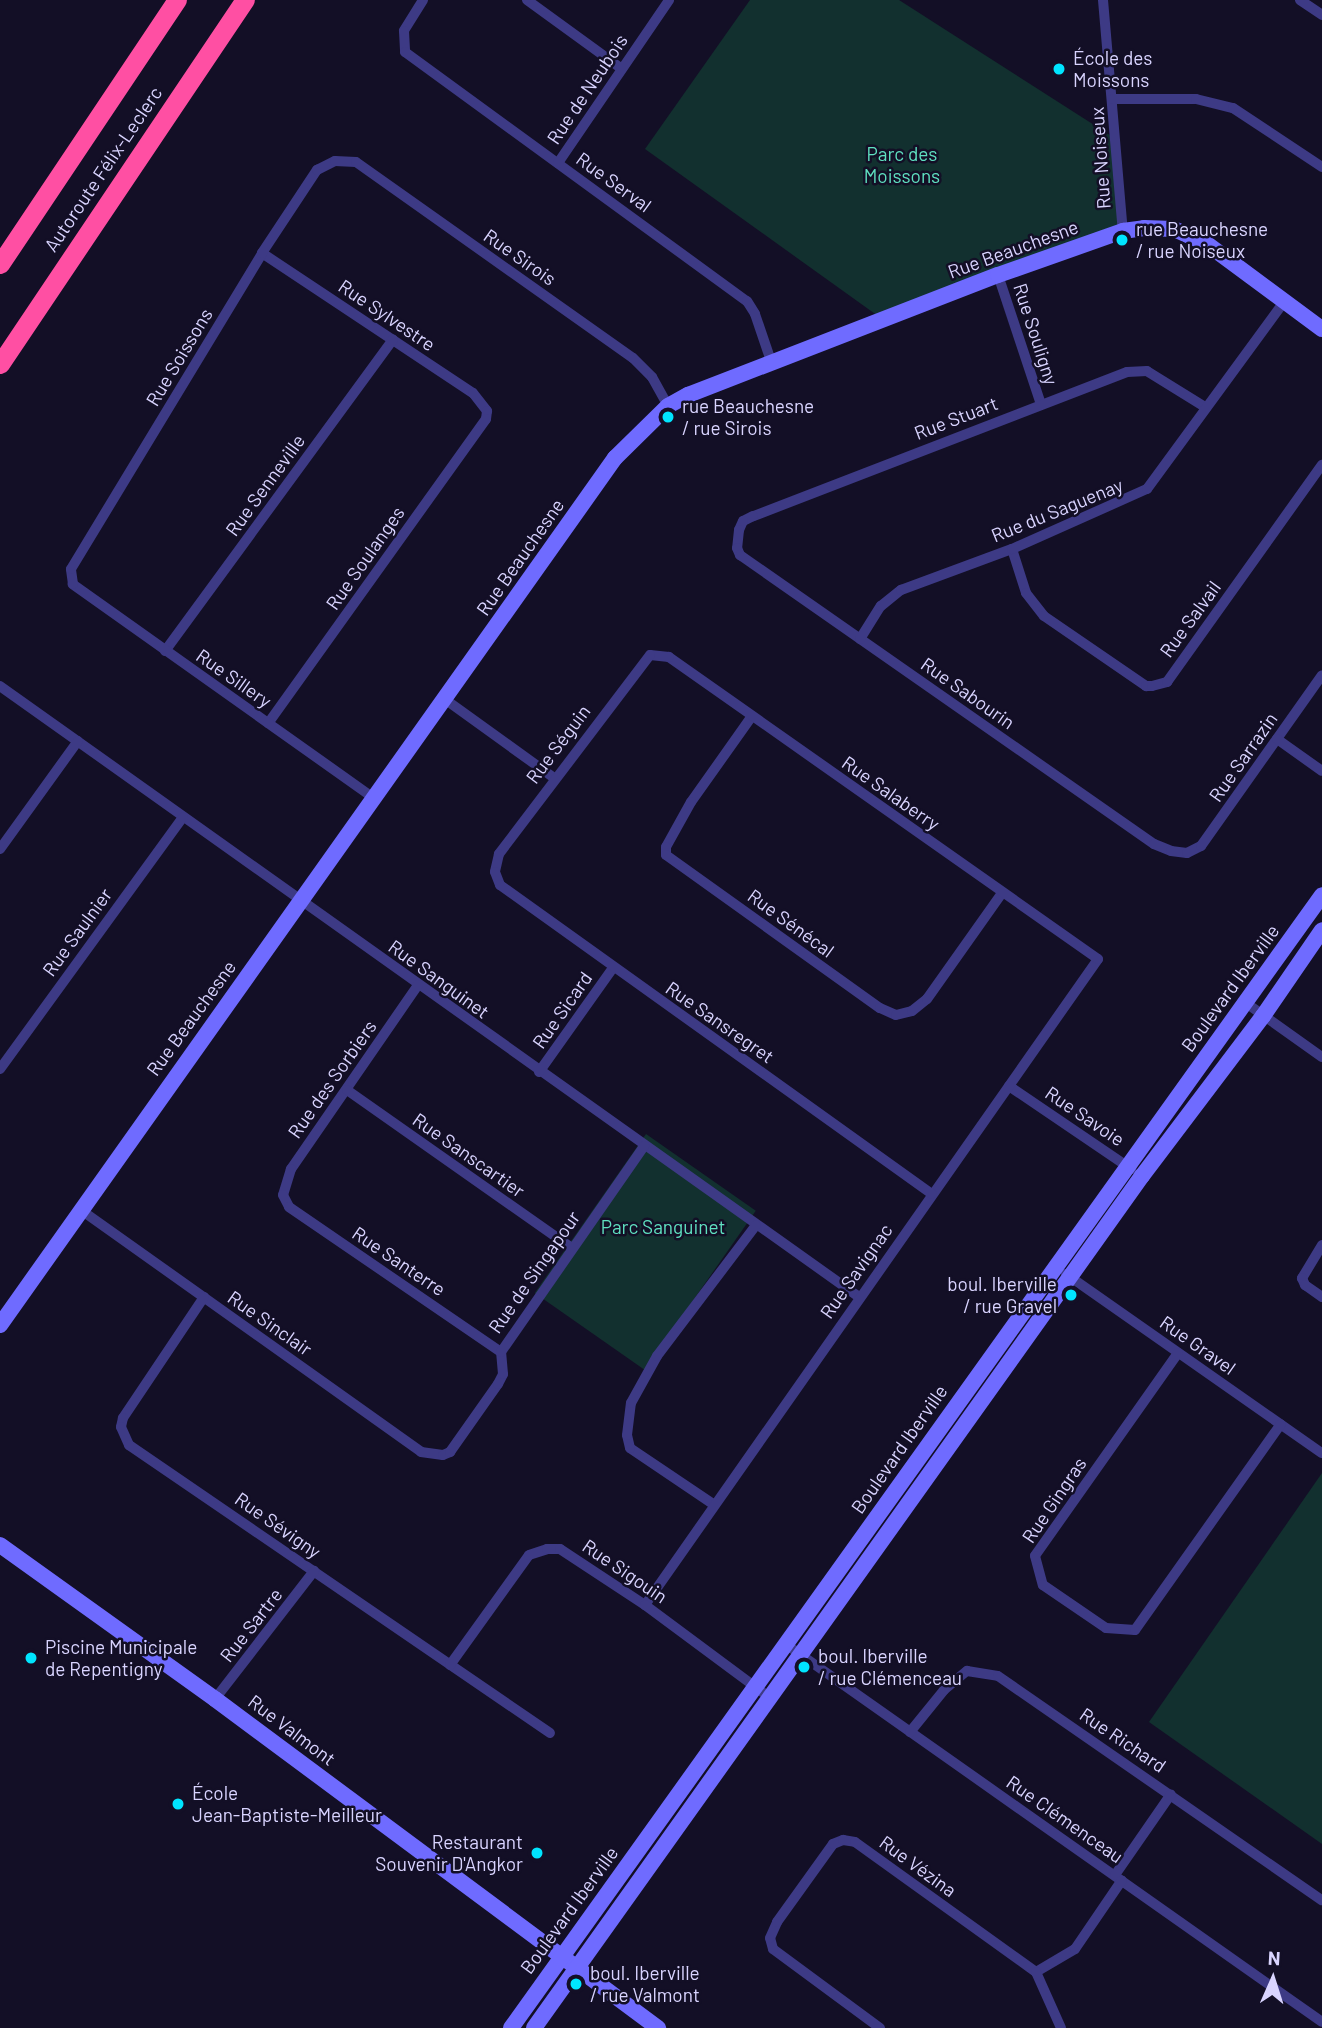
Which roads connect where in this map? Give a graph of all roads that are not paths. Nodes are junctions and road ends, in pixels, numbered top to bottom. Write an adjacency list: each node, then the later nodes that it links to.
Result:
1 (177, 0): 16 (highway, Autoroute Félix-Leclerc)
2 (245, 0): 21 (highway, Autoroute Félix-Leclerc)
3 (423, 0): 12 (street, Rue Serval)
4 (527, 0): 9 (street)
5 (669, 0): 9 (street, Rue de Neubois)
6 (1103, 0): 10 (street, Rue Noiseux)
7 (1300, 0): 8 (street)
8 (1322, 15)
9 (622, 69): 12 (street, Rue de Neubois)
10 (1113, 99): 13 (street); 14 (street, Rue Noiseux)
11 (335, 161): 15 (street, Rue Soissons); 24 (street, Rue Sirois)
12 (558, 163): 22 (street, Rue Serval)
13 (1322, 167)
14 (1123, 231): 17 (street, Rue Beauchesne); 18 (street, Rue Beauchesne)
15 (262, 253): 20 (street, Rue Sylvestre); 31 (street, Rue Soissons)
16 (0, 264)
17 (998, 275): 22 (street, Rue Beauchesne); 23 (street, Rue Souligny)
18 (1284, 302): 19 (street, Rue Beauchesne); 25 (street, Rue du Saguenay)
19 (1322, 329)
20 (393, 340): 26 (street, Rue Sylvestre); 33 (street, Rue Senneville)
21 (0, 364)
22 (772, 365): 24 (street, Rue Beauchesne)
23 (1041, 404): 25 (street, Rue Stuart); 29 (street, Rue Stuart)
24 (668, 406): 37 (street, Rue Beauchesne)
25 (1205, 407): 30 (street, Rue du Saguenay)
26 (487, 411): 39 (street, Rue Soulanges)
27 (1322, 465): 28 (street, Rue Salvail)
28 (1317, 481): 30 (street, Rue Salvail)
29 (737, 548): 32 (street, Rue Sabourin)
30 (1012, 548): 32 (street, Rue du Saguenay)
31 (73, 583): 33 (street, Rue Sillery)
32 (860, 639): 47 (street, Rue Sabourin)
33 (165, 651): 39 (street, Rue Sillery)
34 (664, 655): 38 (street, Rue Salaberry); 43 (street, Rue Séguin)
35 (1322, 675): 40 (street, Rue Sarrazin)
36 (0, 685): 41 (street, Rue Sanguinet)
37 (446, 700): 43 (street); 44 (street, Rue Beauchesne)
38 (752, 716): 49 (street, Rue Salaberry); 49 (street, Rue Sénécal)
39 (268, 723): 44 (street, Rue Sillery)
40 (1277, 739): 42 (street); 47 (street, Rue Sarrazin)
41 (78, 741): 45 (street, Rue Sanguinet); 46 (street)
42 (1322, 771)
43 (554, 778): 48 (street, Rue Séguin)
44 (375, 799): 51 (street, Rue Beauchesne)
45 (183, 817): 51 (street, Rue Sanguinet); 59 (street, Rue Saulnier)
46 (0, 849)
47 (1187, 852)
48 (495, 872): 54 (street, Rue Sansregret)
49 (1003, 893): 53 (street, Rue Salaberry)
50 (1322, 895): 56 (street, Boulevard Iberville)
51 (301, 899): 55 (street, Rue Sanguinet); 68 (street, Rue Beauchesne)
52 (1322, 930): 57 (street, Boulevard Iberville)
53 (1098, 959): 61 (street, Rue Savignac)
54 (613, 968): 60 (street, Rue Sicard); 66 (street, Rue Sansregret)
55 (418, 985): 60 (street, Rue Sanguinet); 62 (street, Rue des Sorbiers)
56 (1246, 1003): 57 (street); 64 (street, Boulevard Iberville)
57 (1264, 1016): 58 (street); 65 (street, Boulevard Iberville)
58 (1322, 1057)
59 (0, 1069)
60 (539, 1072): 63 (street, Rue Sanguinet)
61 (1009, 1086): 64 (street, Rue Savoie); 66 (street, Rue Savignac)
62 (347, 1090): 67 (street, Rue des Sorbiers); 71 (street, Rue Sanscartier)
63 (644, 1146): 69 (street, Rue Sanguinet); 71 (street, Rue de Singapour)
64 (1127, 1166): 65 (street, Rue Savoie); 72 (street, Boulevard Iberville)
65 (1142, 1176): 73 (street, Boulevard Iberville)
66 (932, 1194): 75 (street, Rue Savignac)
67 (283, 1195): 78 (street, Rue Santerre)
68 (81, 1210): 74 (street, Rue Sinclair); 77 (street, Rue Beauchesne)
69 (756, 1225): 75 (street, Rue Sanguinet); 83 (street)
70 (1322, 1245): 76 (street)
71 (572, 1248): 78 (street, Rue de Singapour)
72 (1054, 1266): 73 (street, Rue Gravel); 87 (street, Boulevard Iberville)
73 (1070, 1277): 79 (street, Rue Gravel); 88 (street, Boulevard Iberville)
74 (204, 1297): 82 (street, Rue Sinclair); 85 (street, Rue Sévigny)
75 (859, 1297): 83 (street, Rue Savignac)
76 (1322, 1297)
77 (0, 1325)
78 (501, 1352): 82 (street, Rue de Singapour)
79 (1178, 1353): 80 (street, Rue Gravel); 80 (street, Rue Gingras)
80 (1281, 1424): 81 (street, Rue Gravel)
81 (1322, 1453)
82 (443, 1455)
83 (713, 1504): 86 (street, Rue Savignac)
84 (0, 1545): 91 (street, Rue Valmont)
85 (314, 1571): 89 (street, Rue Sévigny); 91 (street, Rue Sartre)
86 (645, 1605): 89 (street, Rue Sigouin); 90 (street, Rue Sigouin)
87 (787, 1645): 88 (street, Rue Clémenceau); 90 (street, Boulevard Iberville)
88 (801, 1657): 92 (street, Boulevard Iberville); 93 (street, Rue Clémenceau)
89 (450, 1665): 94 (street, Rue Sévigny)
90 (755, 1687): 92 (street, Rue Sigouin); 98 (street, Boulevard Iberville)
91 (215, 1699): 98 (street, Rue Valmont)
92 (770, 1699): 99 (street, Boulevard Iberville)
93 (910, 1732): 95 (street, Rue Richard); 96 (street, Rue Clémenceau)
94 (550, 1733)
95 (1171, 1794): 96 (street); 97 (street, Rue Richard)
96 (1119, 1877): 100 (street); 101 (street, Rue Clémenceau)
97 (1322, 1900)
98 (560, 1958): 99 (street, Rue Valmont); 102 (street, Boulevard Iberville)
99 (576, 1969): 103 (street, Boulevard Iberville); 104 (street, Rue Valmont)
100 (1036, 1972): 105 (street, Rue Vézina); 106 (street)
101 (1322, 2022)
102 (512, 2028)
103 (534, 2028)
104 (658, 2028)
105 (880, 2028)
106 (1061, 2028)

